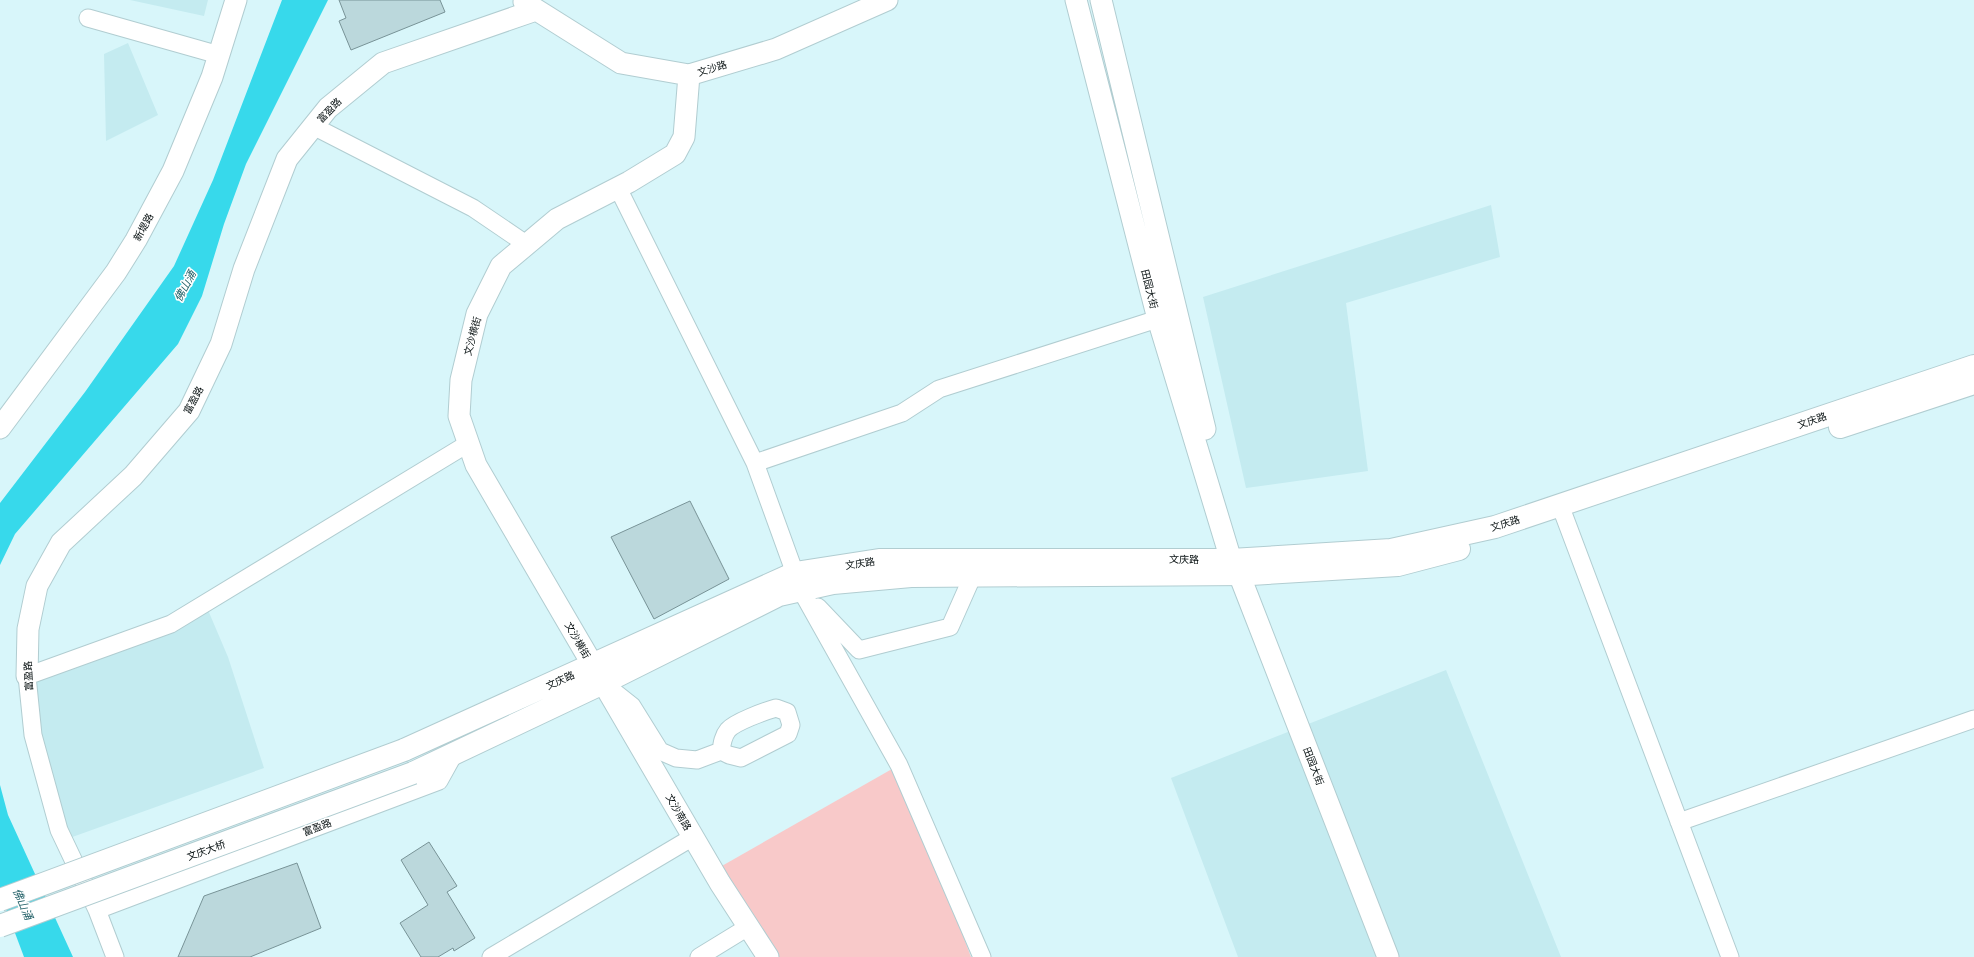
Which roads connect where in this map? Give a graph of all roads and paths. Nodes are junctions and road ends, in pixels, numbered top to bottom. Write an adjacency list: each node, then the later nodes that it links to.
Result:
1 (236, 0): 7 (street, 新堤路)
2 (887, 0): 8 (street, 文沙路)
3 (1076, 0): 12 (street, 田园大街)
4 (1101, 0): 12 (street, 田园大街)
5 (528, 5): 8 (street, 文沙路); 9 (street, 富盈路)
6 (88, 18): 7 (street)
7 (219, 55): 15 (street, 新堤路)
8 (689, 75): 10 (street, 文沙横街)
9 (313, 126): 11 (street); 23 (street, 富盈路)
10 (618, 188): 11 (street, 文沙横街); 17 (street)
11 (526, 244): 16 (street, 文沙横街)
12 (1168, 316): 17 (street); 19 (street, 田园大街)
13 (1974, 366): 18 (main road, 文庆路)
14 (1974, 383): 18 (main road, 文庆路)
15 (0, 428)
16 (468, 443): 22 (street, 文沙横街); 23 (street)
17 (755, 463): 21 (street)
18 (1562, 511): 19 (main road, 文庆路); 28 (street)
19 (1239, 564): 20 (main road, 文庆路); 21 (main road, 文庆路); 39 (street, 田园大街)
20 (974, 575): 21 (main road, 文庆路); 21 (street)
21 (798, 581): 22 (main road, 文庆路); 38 (street)
22 (598, 674): 25 (street); 26 (main road, 文庆路); 29 (street, 文沙南路); 30 (main road, 文庆路, bridge)
23 (27, 676): 31 (street, 富盈路)
24 (1974, 719): 28 (street)
25 (721, 751)
26 (454, 754): 27 (main road, 文庆路); 31 (street, 富盈路)
27 (413, 773): 32 (main road, 文庆大桥, bridge)
28 (1679, 822): 40 (street)
29 (693, 837): 33 (street, 文沙南路); 34 (street)
30 (0, 900)
31 (97, 910): 35 (street, 富盈路)
32 (0, 926)
33 (748, 927): 36 (street); 37 (street, 文沙南路)
34 (498, 955)
35 (115, 957)
36 (699, 957)
37 (768, 957)
38 (982, 957)
39 (1388, 957)
40 (1730, 957)

